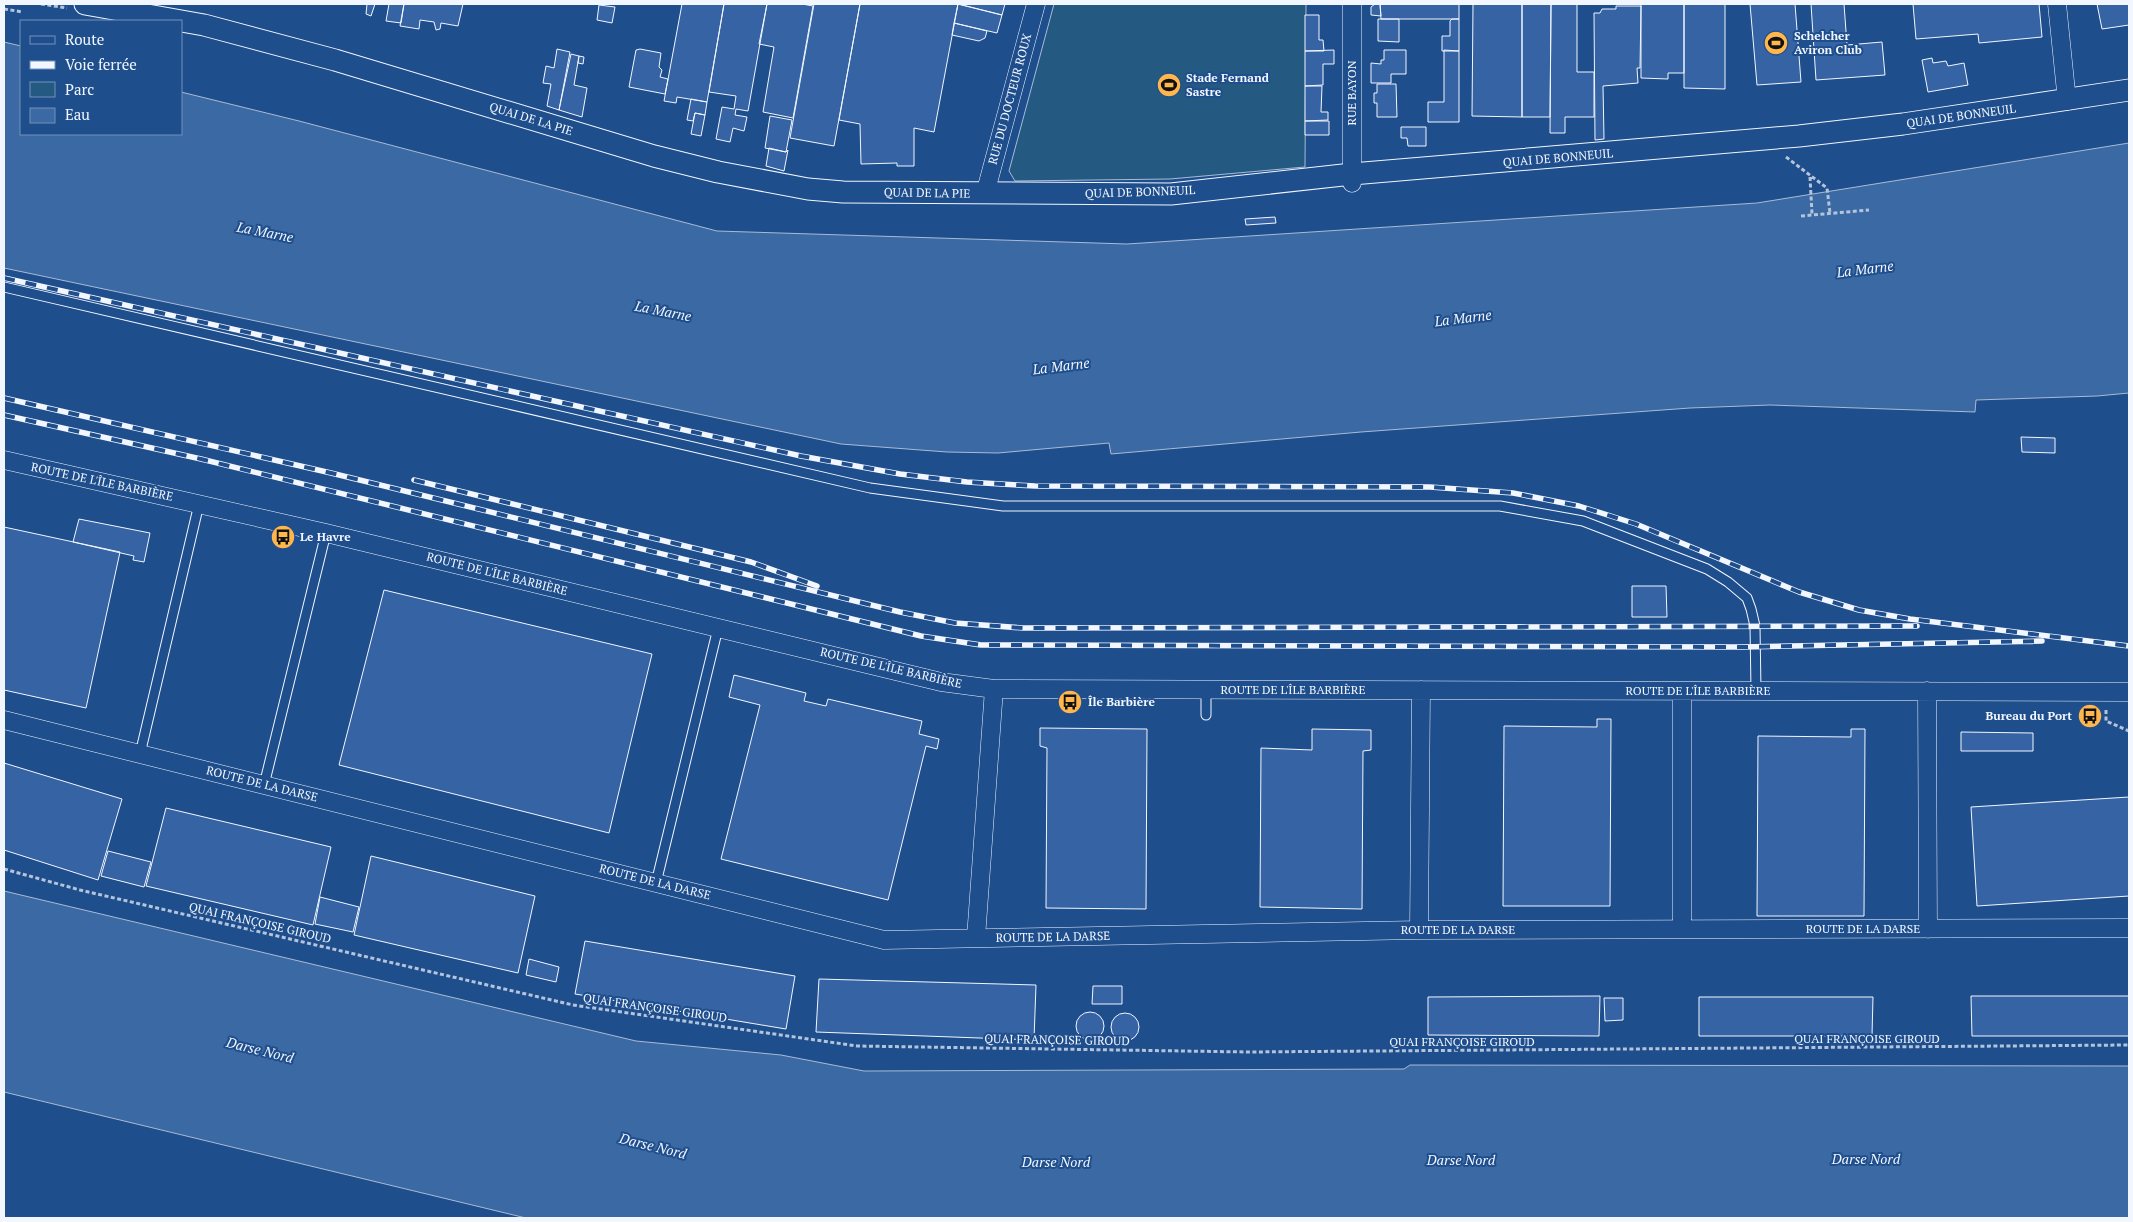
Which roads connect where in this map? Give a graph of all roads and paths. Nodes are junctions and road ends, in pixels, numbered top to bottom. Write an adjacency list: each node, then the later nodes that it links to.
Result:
1 (84, 4): 7 (street, QUAI DE LA PIE)
2 (1036, 4): 14 (street, RUE DU DOCTEUR ROUX)
3 (1352, 4): 13 (street, RUE BAYON)
4 (2057, 4): 10 (street)
5 (4, 9): 6 (path)
6 (23, 12)
7 (175, 20)
8 (182, 21): 14 (street, QUAI DE LA PIE)
9 (2129, 90): 10 (street, QUAI DE BONNEUIL)
10 (2067, 101): 13 (street, QUAI DE BONNEUIL)
11 (1783, 154): 12 (path)
12 (1810, 177): 16 (path); 17 (path)
13 (1352, 179): 14 (street, QUAI DE BONNEUIL)
14 (984, 194)
15 (1869, 210): 16 (path)
16 (1830, 213): 17 (path)
17 (1812, 214): 18 (path)
18 (1800, 216)
19 (4, 286): 28 (lane)
20 (4, 460): 21 (street, ROUTE DE L'ÎLE BARBIÈRE)
21 (199, 504): 22 (street, ROUTE DE L'ÎLE BARBIÈRE); 35 (lane)
22 (326, 533): 23 (street, ROUTE DE L'ÎLE BARBIÈRE); 36 (lane)
23 (718, 628): 24 (street, ROUTE DE L'ÎLE BARBIÈRE); 38 (lane)
24 (994, 689): 25 (street, ROUTE DE L'ÎLE BARBIÈRE); 43 (street)
25 (1206, 690): 26 (street, ROUTE DE L'ÎLE BARBIÈRE); 32 (lane)
26 (1421, 690): 27 (street, ROUTE DE L'ÎLE BARBIÈRE); 42 (street)
27 (1682, 691): 28 (street, ROUTE DE L'ÎLE BARBIÈRE); 40 (street)
28 (1756, 691): 29 (street, ROUTE DE L'ÎLE BARBIÈRE)
29 (1928, 691): 30 (street, ROUTE DE L'ÎLE BARBIÈRE); 41 (street)
30 (2106, 692): 31 (street, ROUTE DE L'ÎLE BARBIÈRE); 34 (path)
31 (2129, 692)
32 (1206, 715)
33 (4, 720): 35 (street, ROUTE DE LA DARSE)
34 (2129, 731)
35 (140, 754): 36 (street, ROUTE DE LA DARSE)
36 (264, 785): 38 (street, ROUTE DE LA DARSE)
37 (4, 869): 44 (path, QUAI FRANÇOISE GIROUD)
38 (656, 883): 43 (street, ROUTE DE LA DARSE)
39 (2129, 928): 41 (street, ROUTE DE LA DARSE)
40 (1682, 929): 41 (street, ROUTE DE LA DARSE); 42 (street, ROUTE DE LA DARSE)
41 (1928, 929)
42 (1419, 930): 43 (street, ROUTE DE LA DARSE)
43 (976, 938)
44 (2129, 1046)

